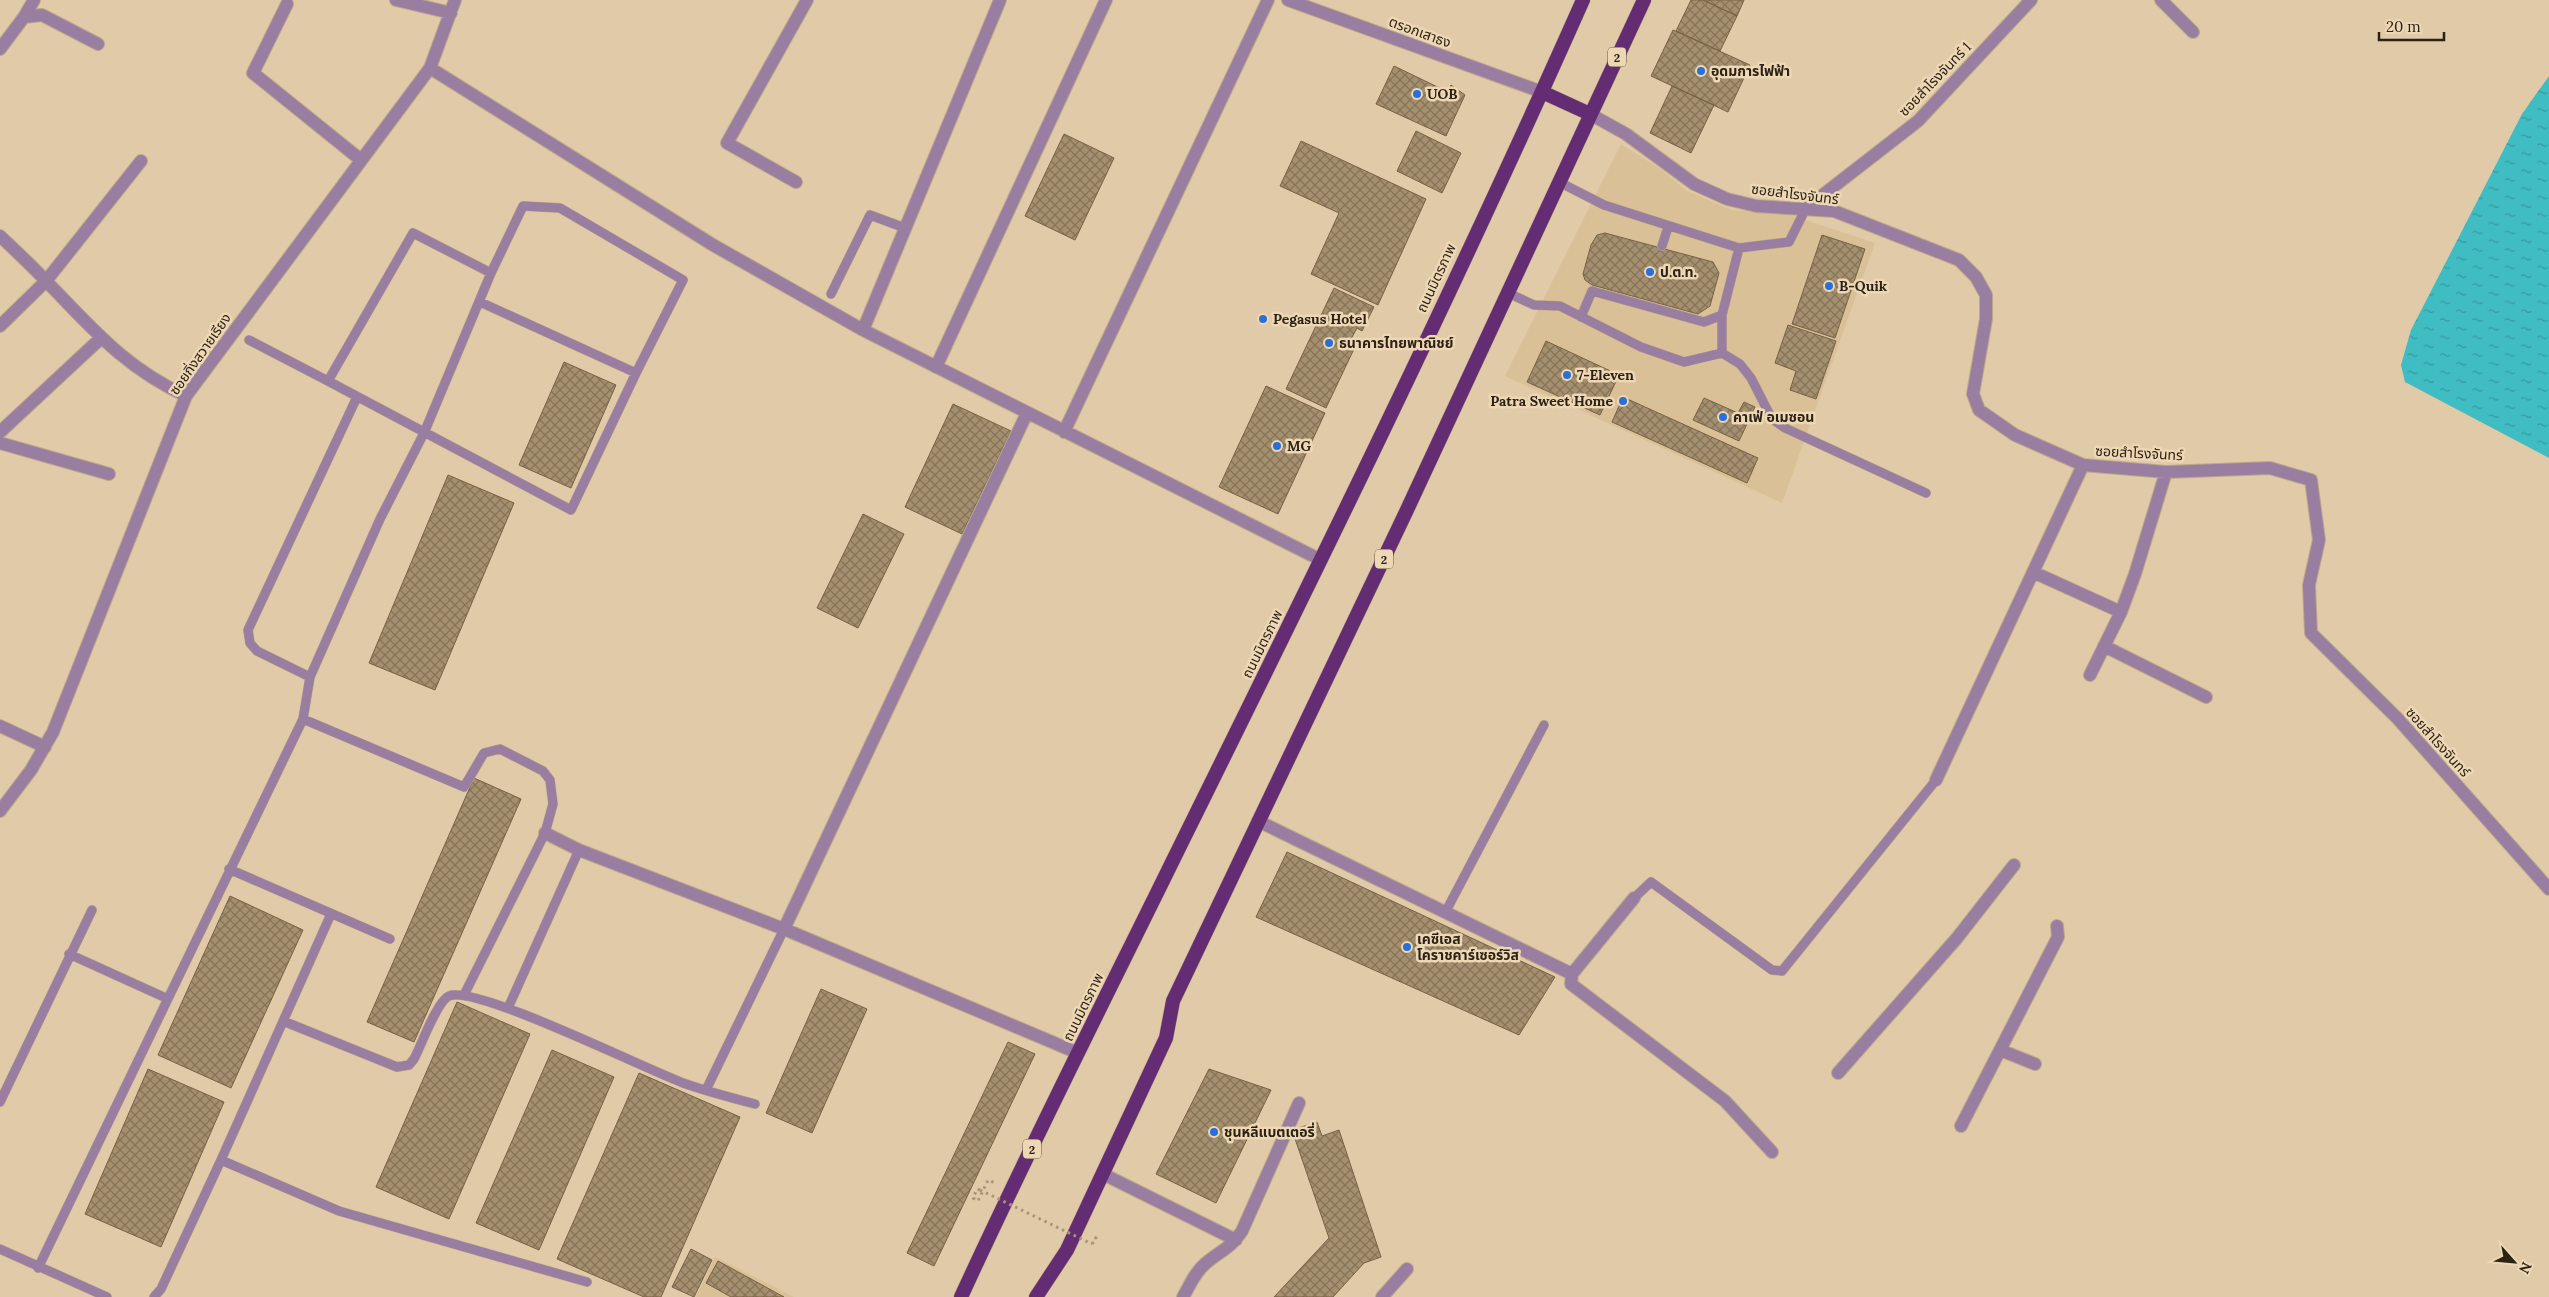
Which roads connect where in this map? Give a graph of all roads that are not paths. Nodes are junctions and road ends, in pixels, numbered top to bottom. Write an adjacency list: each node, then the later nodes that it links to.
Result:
1 (34, 0): 15 (street)
2 (396, 0): 14 (street)
3 (455, 0): 14 (street, ซอยกิ่งสวายเรียง)
4 (807, 0): 24 (street)
5 (1000, 0): 28 (street)
6 (1106, 0): 44 (street)
7 (1268, 0): 51 (street)
8 (1288, 0): 20 (street, ตรอกเสาธง)
9 (1583, 0): 20 (highway, ถนนมิตรภาพ / 2)
10 (1644, 0): 21 (highway, 2)
11 (2031, 0): 26 (street, ซอยสำโรงจันทร์ 1)
12 (2161, 0): 16 (street)
13 (287, 4): 22 (street)
14 (451, 13): 19 (street, ซอยกิ่งสวายเรียง)
15 (24, 17): 17 (street); 18 (street)
16 (2192, 32)
17 (98, 44)
18 (0, 49)
19 (430, 68): 22 (street, ซอยกิ่งสวายเรียง); 40 (street)
20 (1542, 92): 21 (highway); 58 (highway, ถนนมิตรภาพ / 2)
21 (1590, 114): 25 (highway, 2); 26 (street, ซอยสำโรงจันทร์)
22 (362, 160): 47 (street, ซอยกิ่งสวายเรียง)
23 (141, 161): 33 (street)
24 (796, 182)
25 (1559, 182): 27 (lane); 34 (highway, 2)
26 (1806, 208): 31 (lane); 54 (street, ซอยสำโรงจันทร์)
27 (1668, 227): 30 (lane); 31 (lane)
28 (905, 228): 35 (lane); 40 (street)
29 (0, 236): 33 (street)
30 (1662, 246)
31 (1739, 248): 37 (lane)
32 (491, 272): 36 (lane); 45 (lane); 46 (lane)
33 (46, 281): 39 (street); 41 (street)
34 (1508, 293): 38 (lane); 71 (highway, 2)
35 (831, 294)
36 (480, 302): 45 (lane); 52 (lane)
37 (1722, 315): 38 (lane); 43 (lane)
38 (1581, 317): 43 (lane)
39 (0, 326)
40 (863, 330): 44 (street)
41 (100, 339): 47 (street); 50 (street)
42 (249, 340): 46 (lane)
43 (1722, 353): 57 (lane)
44 (936, 367): 49 (street)
45 (636, 373): 52 (lane)
46 (328, 381): 48 (lane)
47 (186, 396): 68 (street, ซอยกิ่งสวายเรียง)
48 (357, 398): 52 (lane); 63 (lane)
49 (1027, 413): 51 (street); 82 (street)
50 (0, 432)
51 (1064, 432): 58 (street)
52 (424, 434): 63 (lane)
53 (0, 443): 56 (street)
54 (2083, 465): 55 (street, ซอยสำโรงจันทร์); 59 (street)
55 (2166, 472): 60 (street); 76 (street, ซอยสำโรงจันทร์)
56 (108, 474)
57 (1926, 493)
58 (1321, 560): 91 (highway, ถนนมิตรภาพ / 2)
59 (2033, 572): 60 (street); 69 (street)
60 (2121, 612): 61 (street)
61 (2104, 646): 62 (street); 64 (street)
62 (2090, 675)
63 (310, 677): 65 (lane)
64 (2206, 697)
65 (303, 719): 72 (lane); 75 (lane)
66 (0, 726): 68 (street)
67 (1544, 726): 79 (lane)
68 (45, 746): 70 (street, ซอยกิ่งสวายเรียง)
69 (1936, 780): 77 (lane)
70 (0, 811)
71 (1258, 821): 79 (street); 101 (highway, 2)
72 (545, 833): 73 (street); 86 (lane)
73 (579, 850): 82 (street); 88 (lane)
74 (2014, 865): 93 (street)
75 (229, 869): 80 (lane); 87 (lane)
76 (2549, 889)
77 (1634, 898): 85 (street)
78 (92, 910): 84 (lane)
79 (1446, 911): 85 (street)
80 (331, 914): 83 (lane); 89 (lane)
81 (2057, 926): 90 (street)
82 (784, 929): 91 (street); 94 (lane)
83 (390, 939)
84 (69, 954): 87 (lane); 95 (lane)
85 (1572, 974): 99 (street)
86 (464, 995): 88 (lane); 89 (lane)
87 (166, 998): 105 (lane)
88 (508, 1008): 94 (lane)
89 (283, 1021): 100 (lane)
90 (2000, 1050): 92 (street); 98 (street)
91 (1078, 1053): 104 (highway, ถนนมิตรภาพ / 2)
92 (2035, 1064)
93 (1838, 1073)
94 (706, 1090): 96 (lane)
95 (0, 1102)
96 (756, 1104)
97 (1299, 1104): 102 (street)
98 (1961, 1126)
99 (1772, 1152)
100 (221, 1160): 107 (lane); 109 (lane)
101 (1103, 1174): 102 (street); 112 (highway, 2)
102 (1236, 1240): 113 (street)
103 (0, 1249): 105 (lane)
104 (981, 1254): 110 (highway, ถนนมิตรภาพ / 2); 111 (highway)
105 (38, 1268): 108 (lane)
106 (1407, 1269): 114 (street)
107 (587, 1282)
108 (107, 1297)
109 (154, 1297)
110 (961, 1297)
111 (966, 1297)
112 (1036, 1297)
113 (1183, 1297)
114 (1382, 1297)

